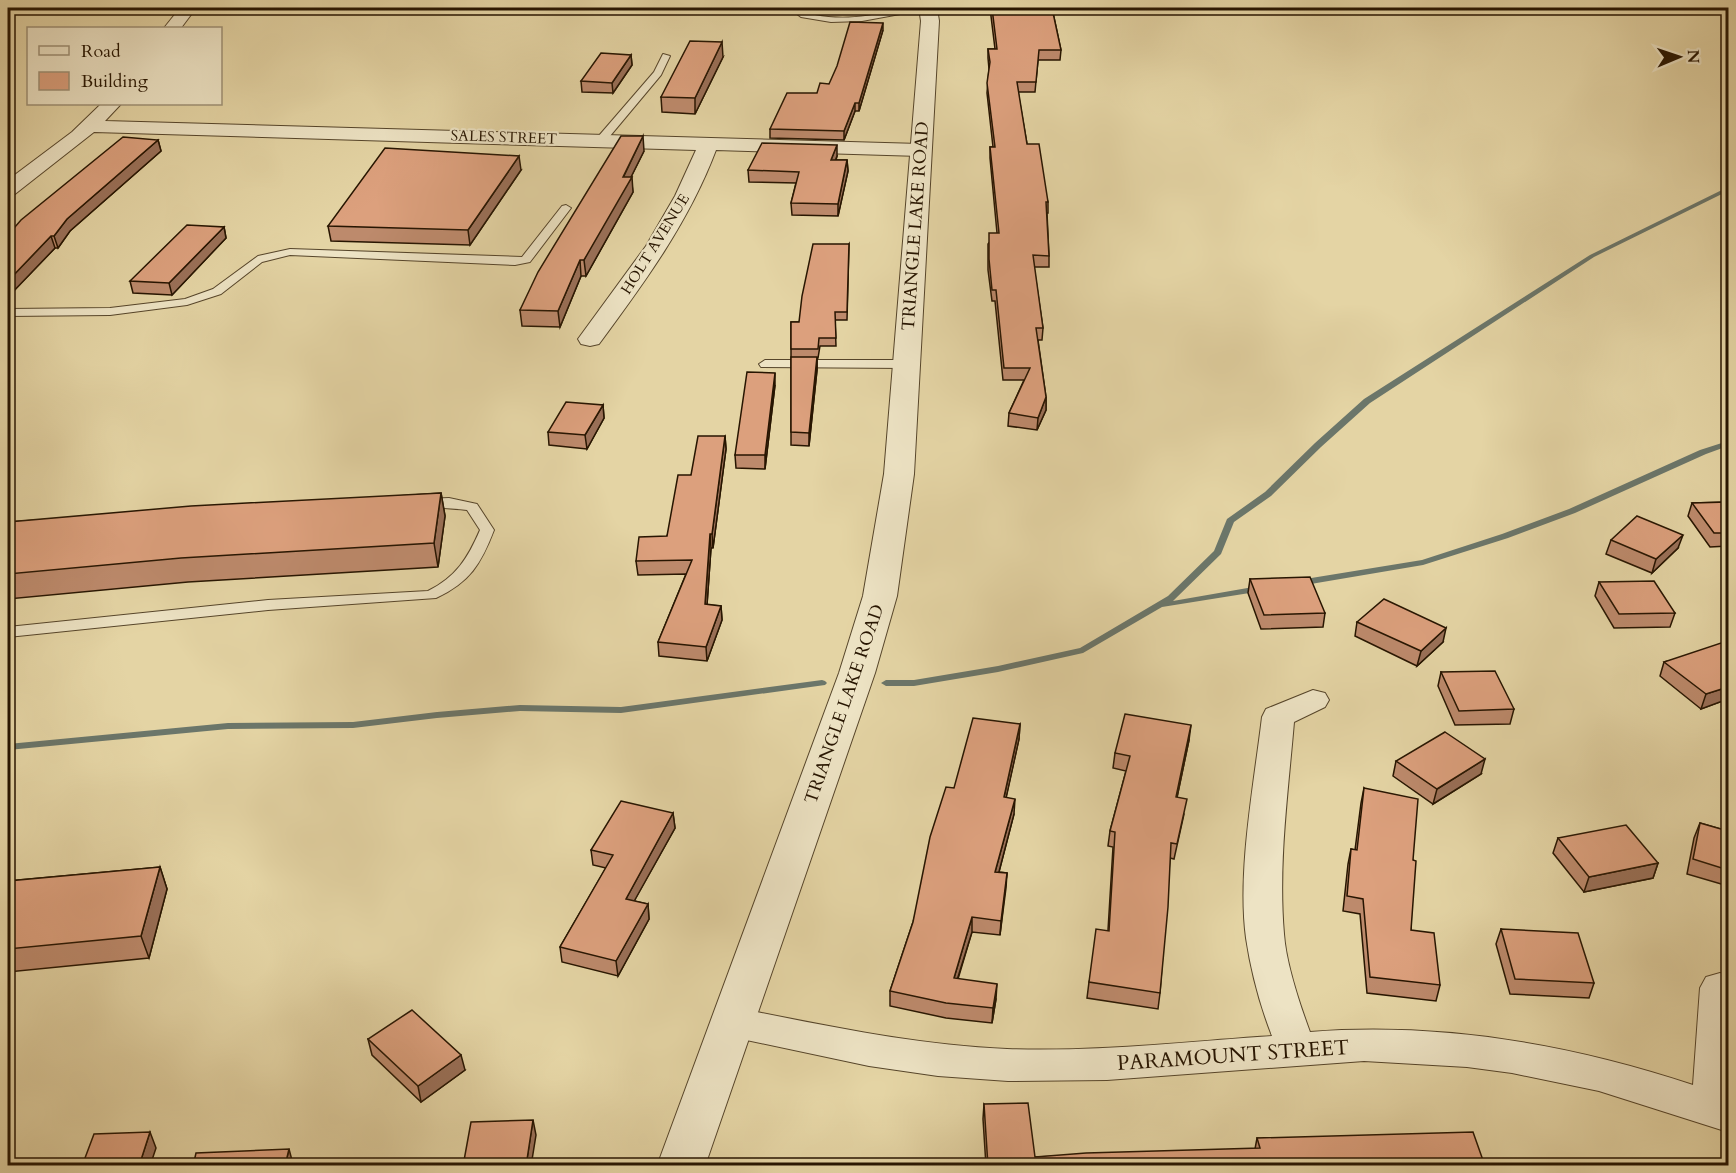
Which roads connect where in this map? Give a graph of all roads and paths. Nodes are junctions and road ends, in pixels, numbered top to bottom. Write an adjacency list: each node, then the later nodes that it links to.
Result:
1 (188, 8): 5 (street)
2 (794, 8): 3 (lane)
3 (915, 9): 4 (lane); 11 (street, TRIANGLE LAKE ROAD)
4 (980, 10)
5 (173, 27)
6 (666, 56): 9 (lane)
7 (110, 105): 8 (street)
8 (88, 126): 9 (street, SALES STREET); 12 (street)
9 (601, 140): 10 (street, SALES STREET)
10 (709, 143): 11 (street, SALES STREET); 15 (street, HOLT AVENUE)
11 (920, 150): 17 (street, TRIANGLE LAKE ROAD)
12 (8, 190)
13 (566, 208): 14 (lane)
14 (8, 313)
15 (590, 339)
16 (765, 364): 17 (lane)
17 (906, 364): 22 (street, TRIANGLE LAKE ROAD)
18 (413, 504): 19 (lane)
19 (8, 632)
20 (1313, 700): 23 (street)
21 (1720, 988): 24 (street)
22 (732, 1023): 23 (street, PARAMOUNT STREET); 25 (street, TRIANGLE LAKE ROAD)
23 (1297, 1050): 24 (street, PARAMOUNT STREET)
24 (1720, 1112)
25 (681, 1166)

